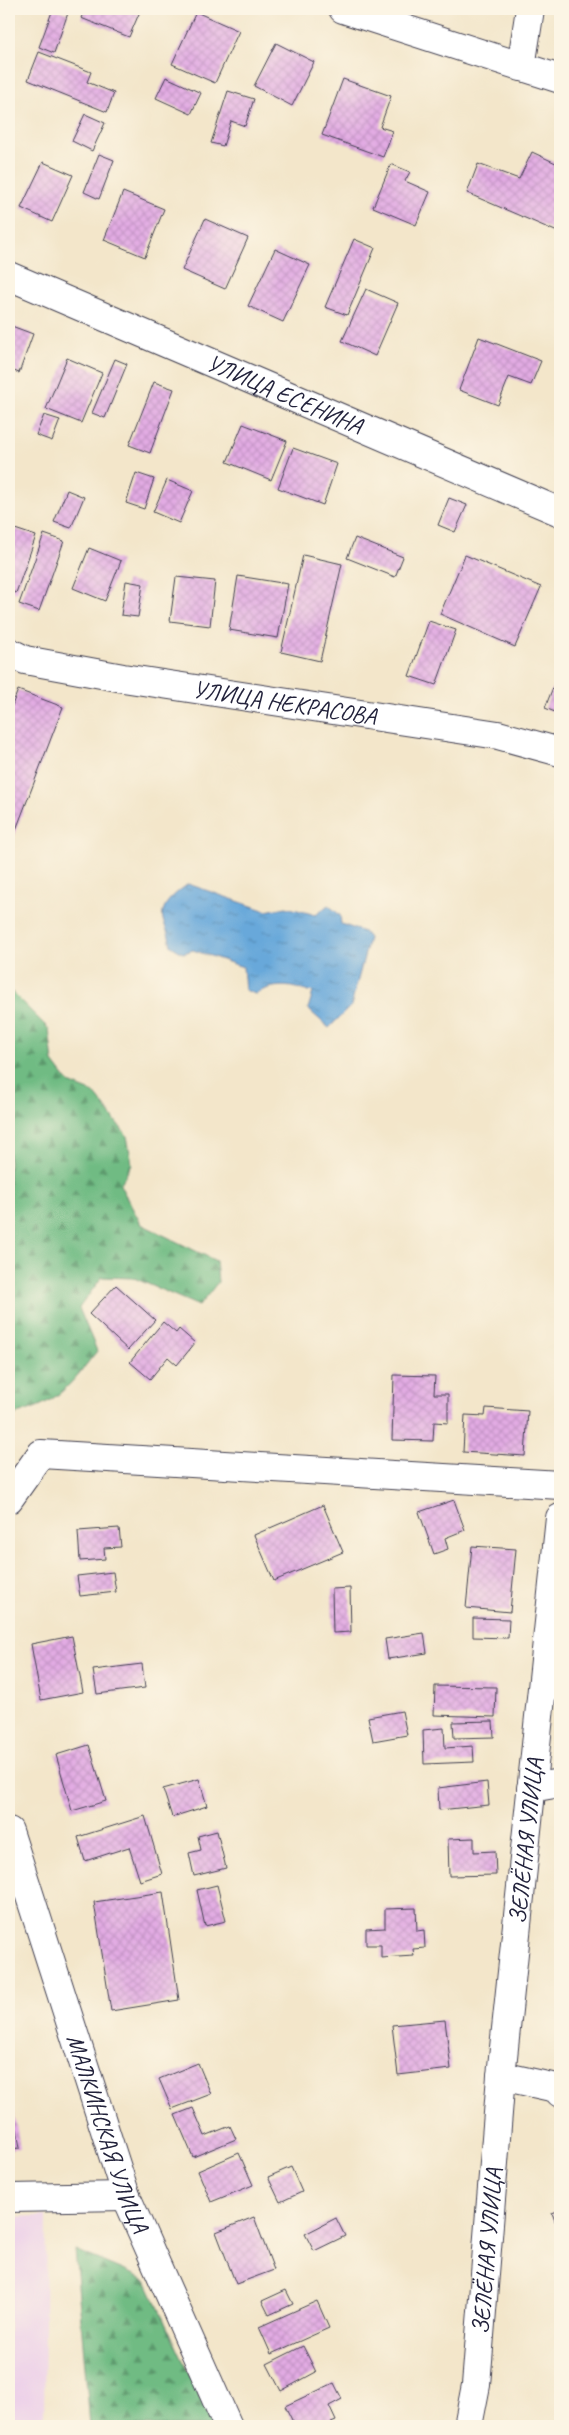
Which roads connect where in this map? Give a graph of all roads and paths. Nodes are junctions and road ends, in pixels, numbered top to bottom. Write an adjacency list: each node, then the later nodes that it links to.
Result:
1 (344, 9): 3 (street)
2 (530, 9): 3 (street)
3 (521, 67): 4 (street)
4 (560, 79)
5 (9, 276): 6 (street, УЛИЦА ЕСЕНИНА)
6 (560, 512)
7 (9, 652): 8 (street, УЛИЦА НЕКРАСОВА)
8 (560, 752)
9 (560, 1485): 10 (street)
10 (9, 1499)
11 (560, 1518): 13 (street, ЗЕЛЁНАЯ УЛИЦА)
12 (560, 1783): 13 (street)
13 (531, 1788): 15 (street, ЗЕЛЁНАЯ УЛИЦА)
14 (9, 1830): 17 (street, МАЛКИНСКАЯ УЛИЦА)
15 (501, 2076): 16 (street); 20 (street, ЗЕЛЁНАЯ УЛИЦА)
16 (560, 2093)
17 (126, 2196): 18 (street); 19 (street, МАЛКИНСКАЯ УЛИЦА)
18 (9, 2198)
19 (228, 2426)
20 (468, 2426)

